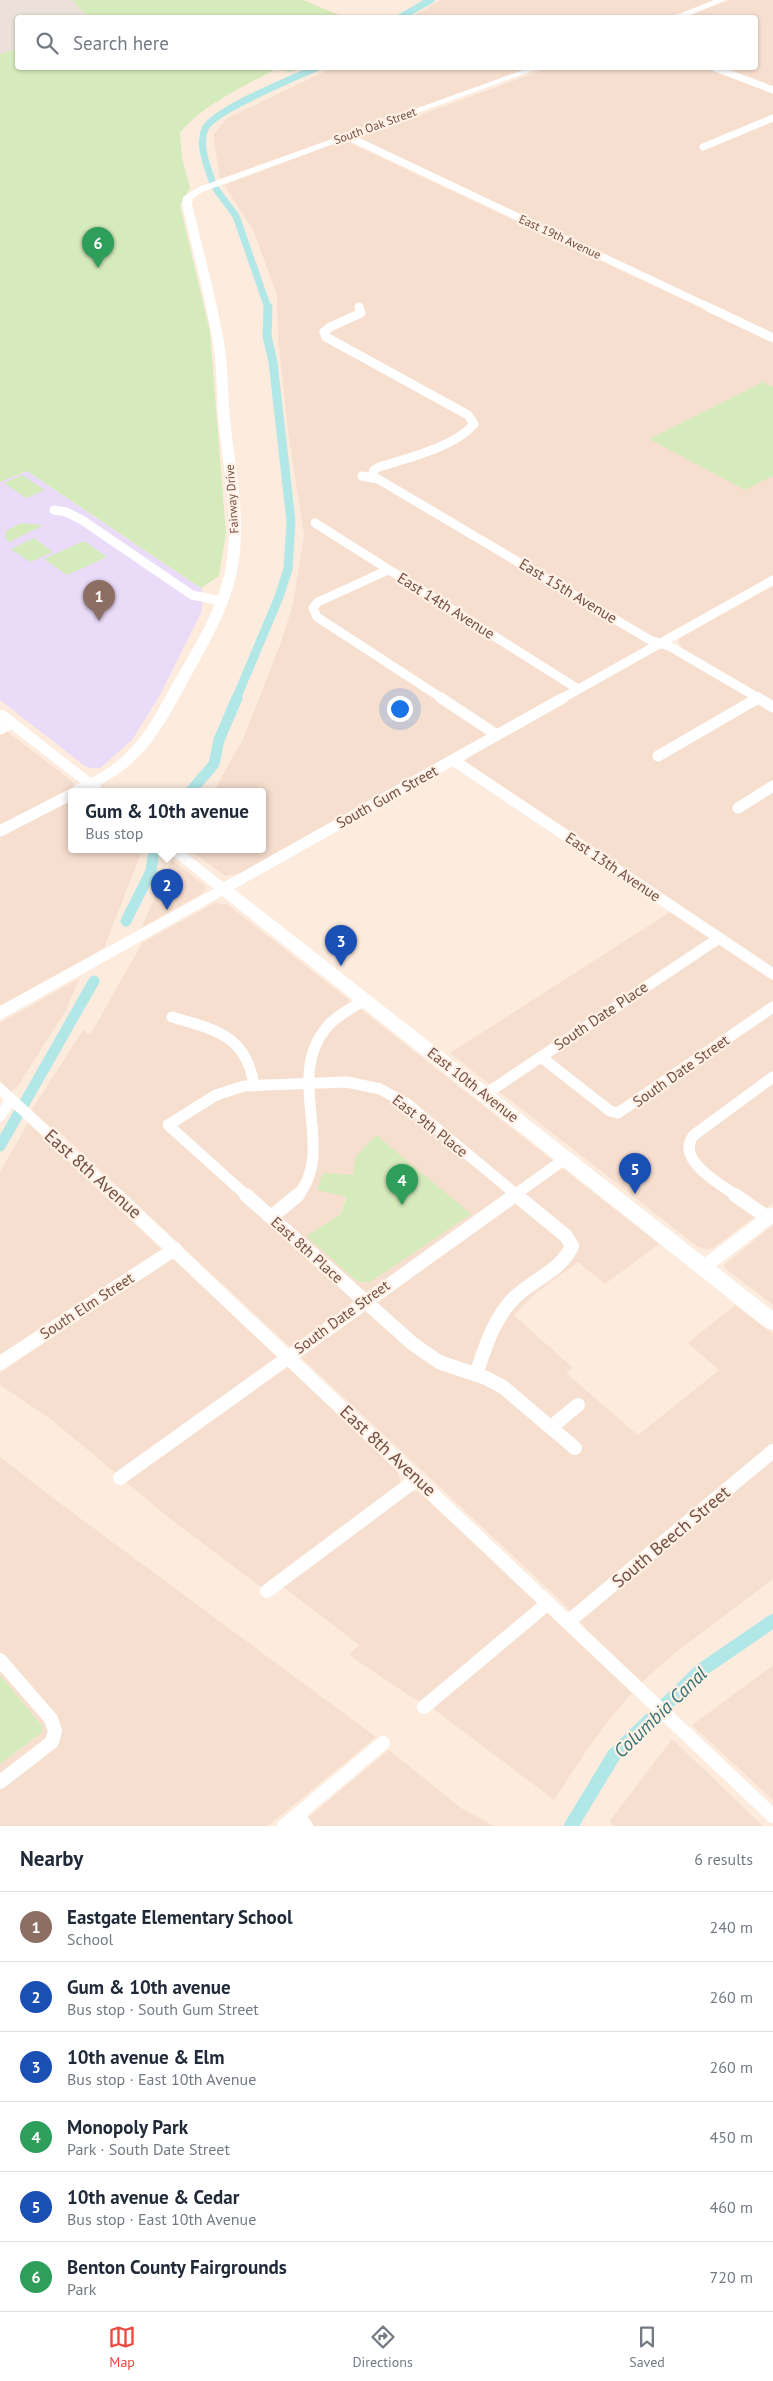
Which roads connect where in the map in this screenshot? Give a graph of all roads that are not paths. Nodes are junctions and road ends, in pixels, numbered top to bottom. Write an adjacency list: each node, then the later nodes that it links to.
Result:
1 (722, 0): 2 (street)
2 (682, 15)
3 (530, 70): 7 (street, South Oak Street)
4 (720, 70): 5 (street)
5 (773, 90)
6 (773, 118): 8 (street)
7 (347, 136): 9 (street, South Oak Street); 11 (street, East 19th Avenue)
8 (703, 147)
9 (214, 185): 16 (street, Fairway Drive)
10 (359, 307): 17 (street, East 15th Avenue)
11 (773, 338)
12 (54, 510): 16 (street)
13 (315, 523): 14 (street, East 14th Avenue)
14 (388, 570): 18 (street, East 14th Avenue); 23 (street)
15 (773, 580): 17 (street, South Gum Street)
16 (221, 602): 27 (street, Fairway Drive)
17 (661, 643): 18 (street, South Gum Street); 19 (street, East 15th Avenue)
18 (578, 689): 23 (street, South Gum Street)
19 (758, 698): 20 (street, East 15th Avenue); 24 (street)
20 (773, 707)
21 (0, 714): 22 (street)
22 (6, 726): 27 (street)
23 (497, 735): 25 (street, South Gum Street)
24 (658, 756)
25 (454, 760): 32 (street, South Gum Street); 33 (street, East 13th Avenue)
26 (773, 786): 29 (street)
27 (95, 788)
28 (68, 796): 30 (street)
29 (738, 808)
30 (0, 831)
31 (177, 853): 32 (street, East 10th Avenue)
32 (223, 889): 35 (main road, East 10th Avenue); 37 (main road, South Gum Street)
33 (718, 938): 34 (street, East 13th Avenue); 39 (street, South Date Place)
34 (773, 974)
35 (365, 1000): 41 (street); 44 (main road, East 10th Avenue)
36 (773, 1007): 39 (street, South Date Street)
37 (0, 1014)
38 (172, 1017): 42 (street)
39 (541, 1057): 44 (street, South Date Place)
40 (773, 1077): 50 (street)
41 (309, 1083): 42 (street, East 9th Place); 49 (street, East 9th Place); 51 (street)
42 (254, 1086): 47 (street, East 9th Place)
43 (0, 1089): 45 (street, East 8th Avenue)
44 (484, 1095): 48 (main road, East 10th Avenue)
45 (18, 1106): 46 (street); 52 (street, East 8th Avenue)
46 (0, 1116)
47 (168, 1125): 51 (street, East 8th Place)
48 (566, 1158): 49 (street, South Date Street); 53 (main road, East 10th Avenue)
49 (515, 1194): 54 (street, South Date Street); 58 (street, East 9th Place)
50 (770, 1216): 53 (street)
51 (271, 1217): 54 (street, East 8th Place)
52 (175, 1249): 56 (street, East 8th Avenue); 57 (street, South Elm Street)
53 (704, 1267): 55 (main road, East 10th Avenue)
54 (364, 1301): 56 (street, South Date Street); 58 (street, East 8th Place)
55 (773, 1322)
56 (287, 1356): 63 (street, South Date Street); 64 (street, East 8th Avenue)
57 (0, 1363)
58 (476, 1374): 60 (street, East 8th Place)
59 (578, 1405): 60 (street)
60 (551, 1427): 61 (street, East 8th Place)
61 (575, 1448)
62 (773, 1451): 67 (street, South Beech Street)
63 (120, 1478)
64 (416, 1479): 65 (street); 66 (street, East 8th Avenue)
65 (266, 1591)
66 (548, 1603): 67 (street, East 8th Avenue); 69 (street)
67 (568, 1622): 72 (street, East 8th Avenue)
68 (0, 1660): 71 (street)
69 (424, 1707)
70 (383, 1744): 73 (street)
71 (0, 1782)
72 (773, 1816)
73 (296, 1822)

